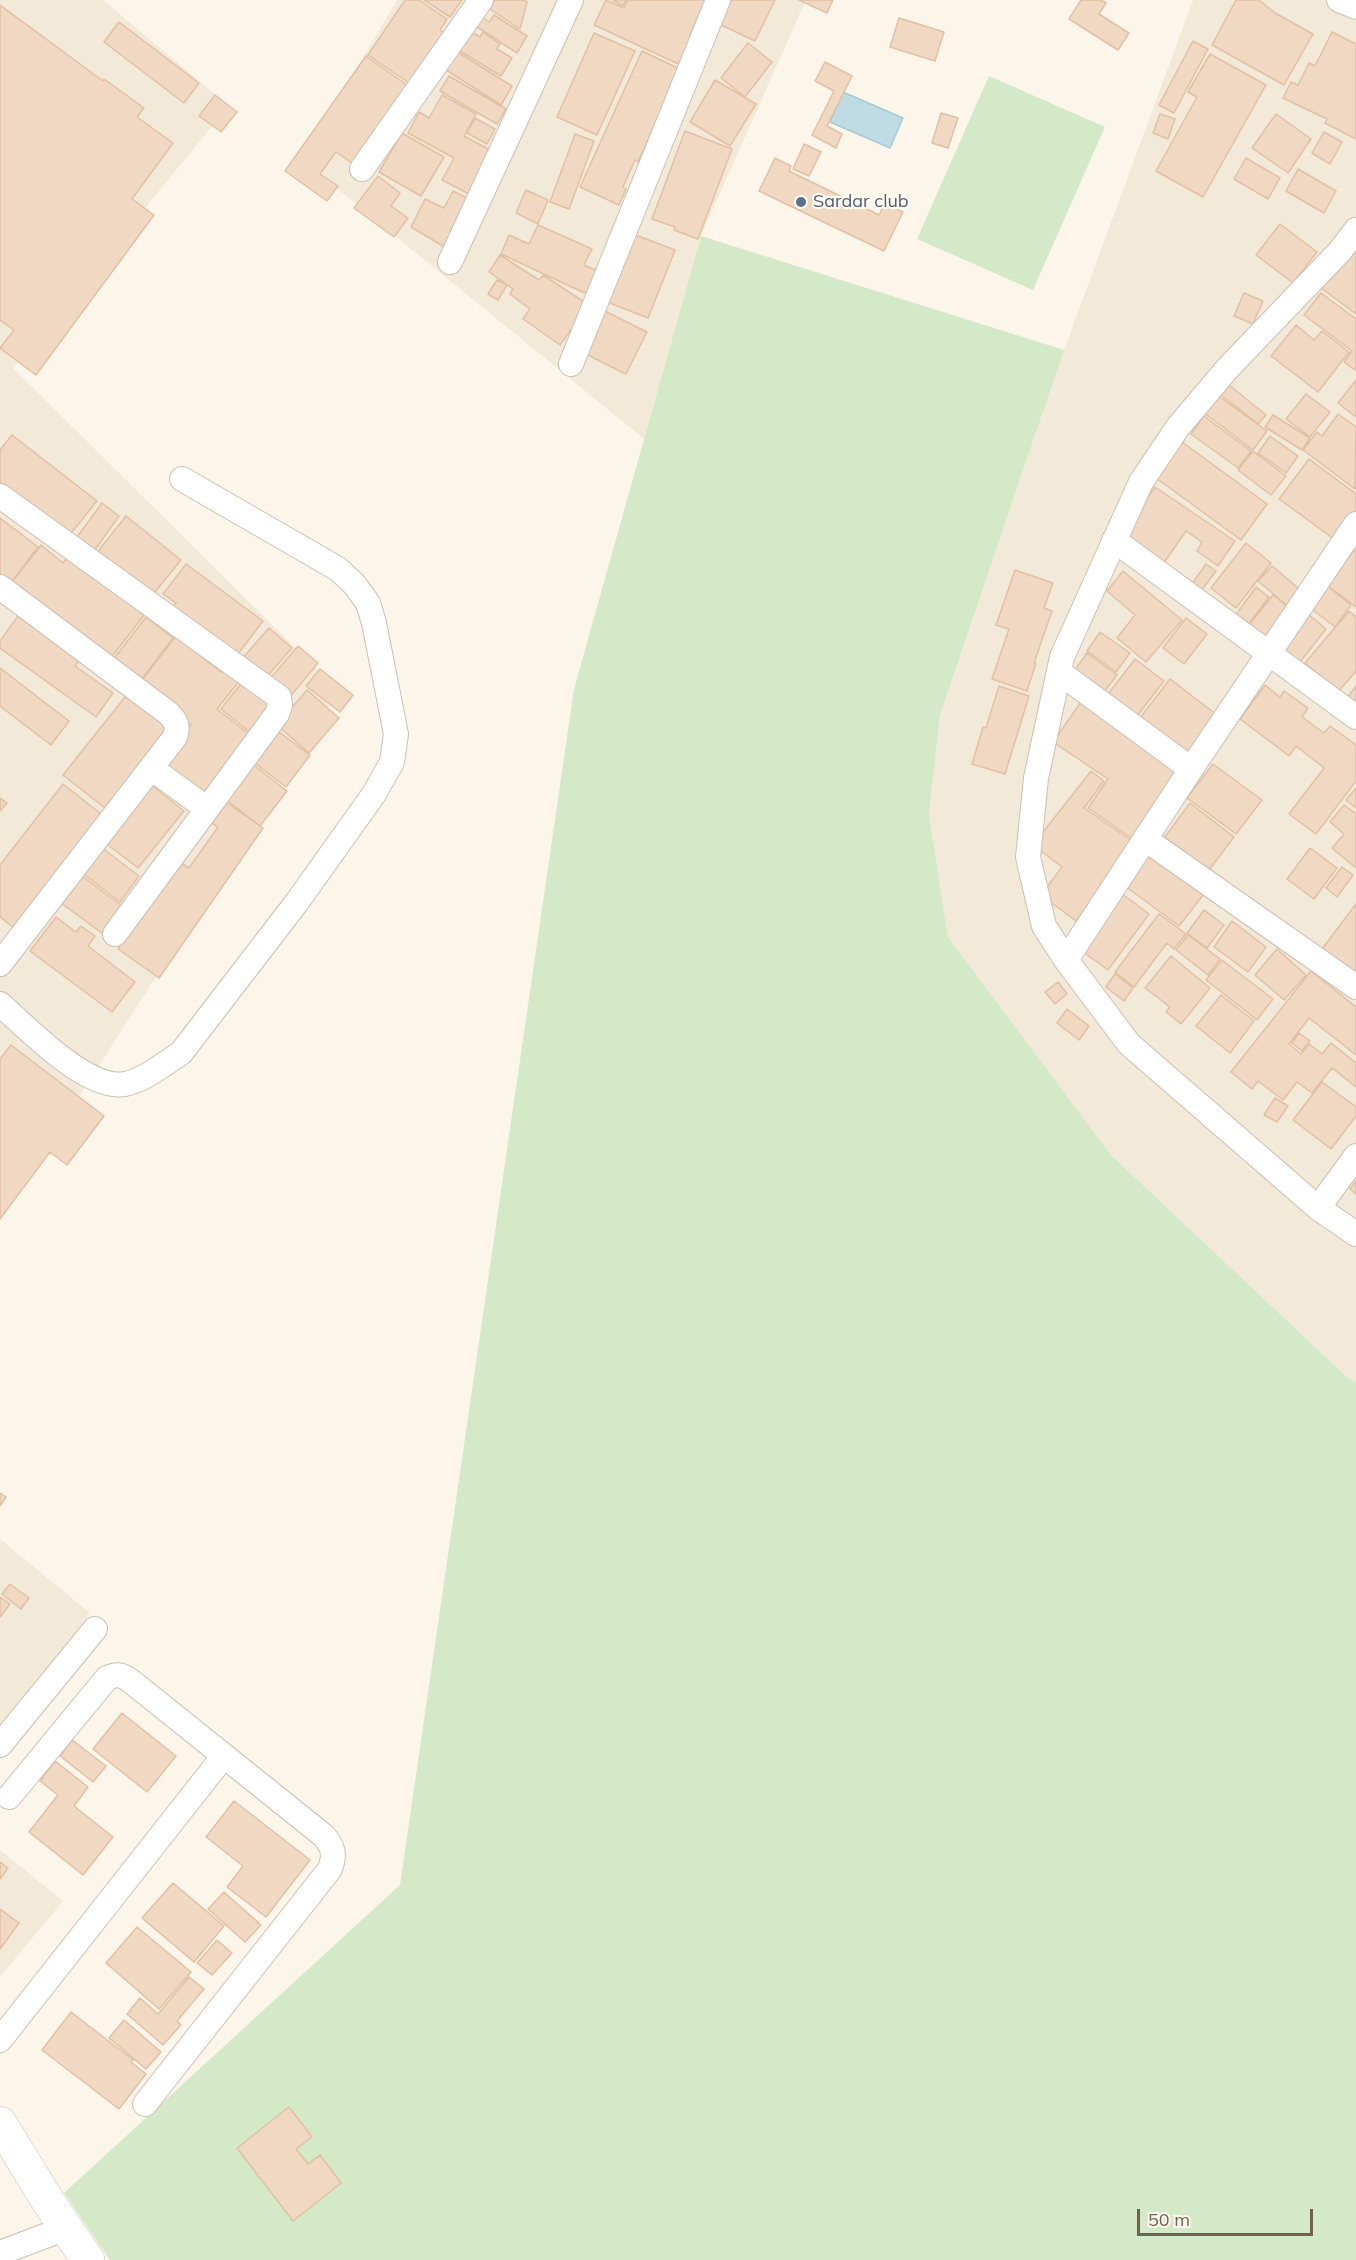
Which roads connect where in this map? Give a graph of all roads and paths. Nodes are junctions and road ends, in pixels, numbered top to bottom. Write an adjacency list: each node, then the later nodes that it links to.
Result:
1 (481, 0): 6 (street)
2 (571, 0): 8 (street)
3 (718, 0): 9 (street)
4 (1339, 0): 5 (street)
5 (1356, 8)
6 (362, 169)
7 (1356, 230): 13 (street)
8 (450, 262)
9 (571, 364)
10 (182, 478): 26 (street)
11 (0, 496): 20 (street)
12 (1356, 524): 15 (street)
13 (1114, 540): 15 (street); 16 (street)
14 (0, 587): 18 (street)
15 (1270, 653): 17 (street); 19 (street)
16 (1059, 672): 19 (street); 23 (street)
17 (1356, 717)
18 (151, 768): 20 (street); 24 (street)
19 (1191, 769): 21 (street)
20 (206, 808): 22 (street)
21 (1145, 839): 23 (street); 25 (street)
22 (115, 934)
23 (1066, 960): 28 (street)
24 (0, 964)
25 (1356, 987)
26 (0, 1004)
27 (1356, 1156): 28 (street)
28 (1318, 1208): 29 (street)
29 (1356, 1234)
30 (95, 1629): 31 (street)
31 (0, 1745)
32 (223, 1757): 33 (street); 34 (street); 35 (street)
33 (9, 1797)
34 (0, 2040)
35 (145, 2104)
36 (0, 2123): 37 (street)
37 (66, 2228): 38 (street); 39 (street)
38 (0, 2253)
39 (88, 2260)

